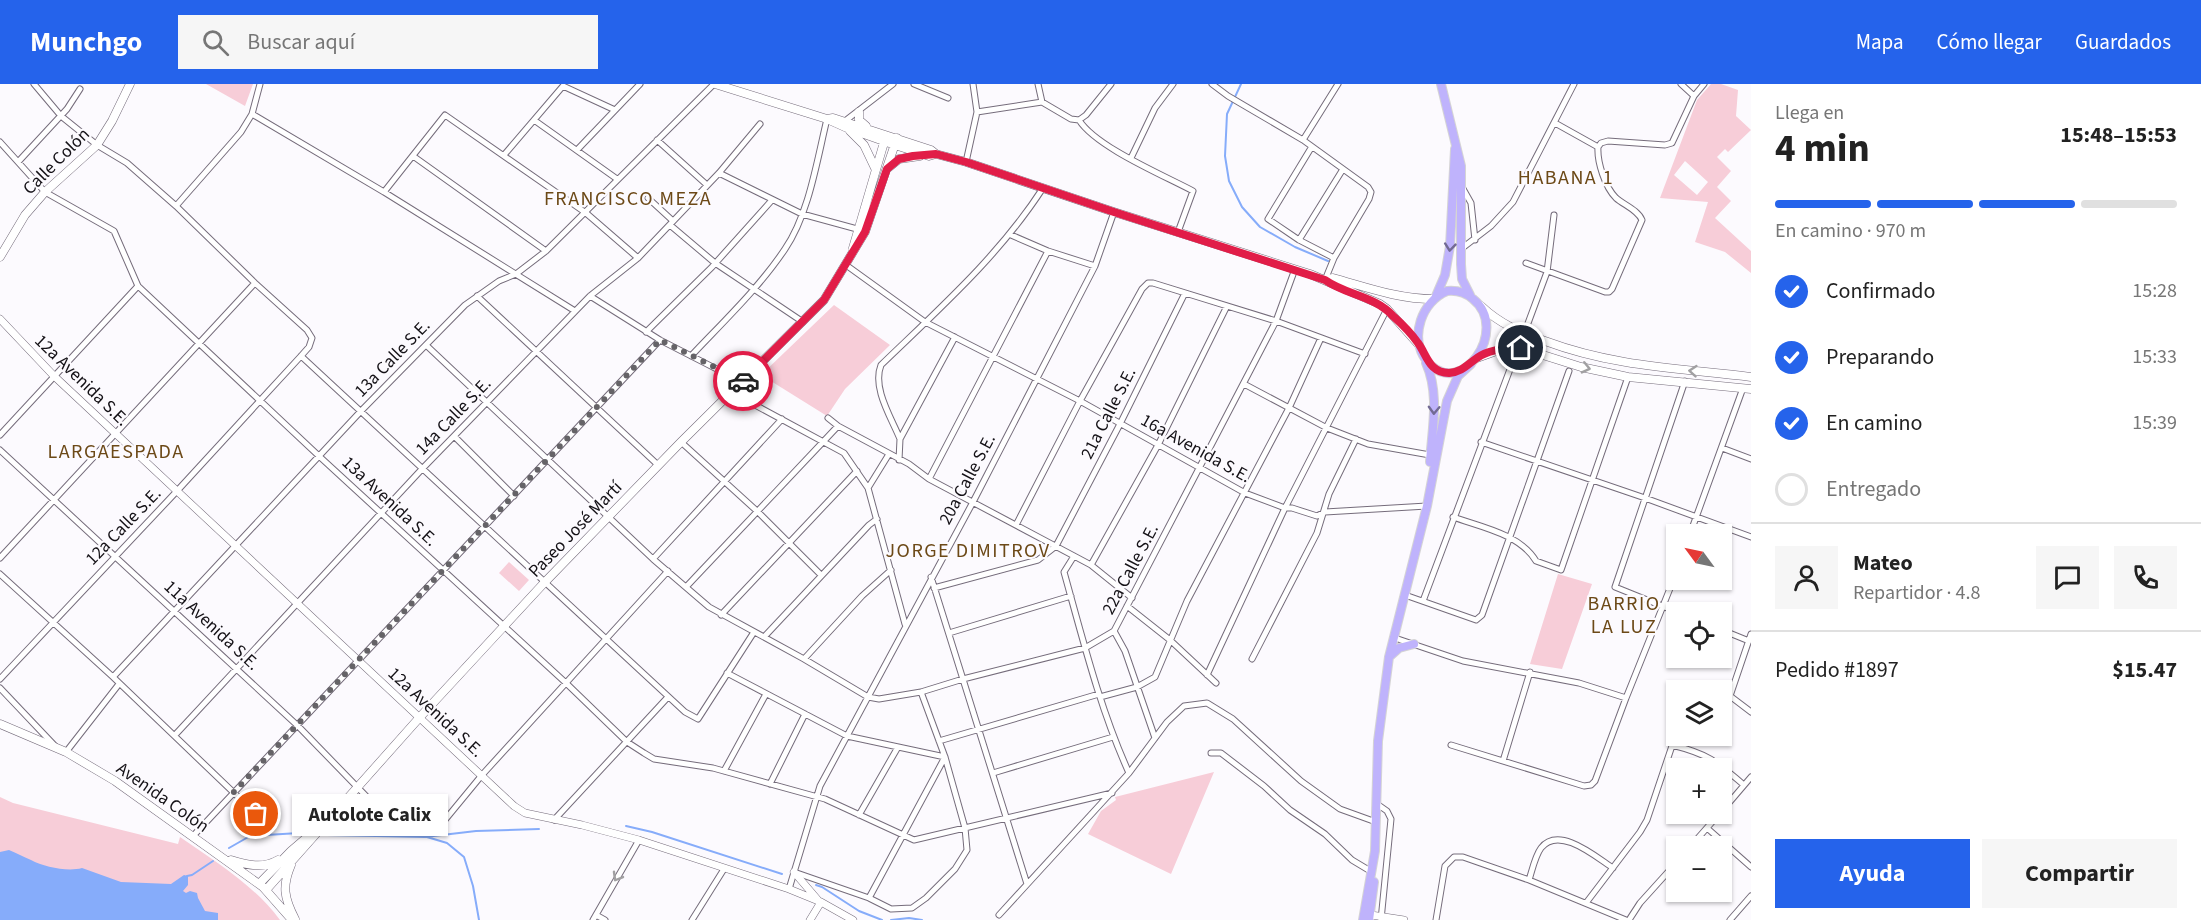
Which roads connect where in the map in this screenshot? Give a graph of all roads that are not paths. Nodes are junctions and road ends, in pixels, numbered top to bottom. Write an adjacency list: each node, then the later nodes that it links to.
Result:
1 (34, 84): 26 (street)
2 (130, 84): 40 (main road, Calle Colón)
3 (260, 84): 25 (street)
4 (640, 84): 22 (street)
5 (715, 84): 27 (main road); 35 (street, 13a Calle S.E.)
6 (893, 84): 23 (street)
7 (914, 84): 20 (street)
8 (973, 84): 24 (street)
9 (1038, 84): 21 (street)
10 (1111, 84): 29 (street)
11 (1173, 84): 47 (street)
12 (1212, 84): 36 (street)
13 (1338, 84): 36 (street)
14 (1441, 84): 39 (main road)
15 (1574, 84): 30 (street)
16 (1681, 84): 19 (street)
17 (1704, 84): 19 (street)
18 (80, 89): 26 (street)
19 (1694, 96): 41 (street)
20 (948, 98)
21 (1042, 102): 24 (street); 29 (street)
22 (615, 110): 28 (street); 43 (street)
23 (859, 112): 32 (street); 33 (main road)
24 (978, 112): 49 (street)
25 (252, 114): 59 (street); 62 (street)
26 (61, 116): 40 (street); 48 (street)
27 (827, 119): 32 (main road); 65 (street)
28 (534, 120): 43 (street); 44 (street)
29 (1079, 120): 47 (street)
30 (1555, 123): 41 (street); 72 (street)
31 (760, 124): 53 (street, 14a Calle S.E.)
32 (846, 125): 33 (main road); 34 (main road); 50 (main road)
33 (869, 129): 34 (main road)
34 (886, 138): 38 (main road); 50 (main road, Paseo José Martí)
35 (657, 140): 54 (street, 13a Calle S.E.); 55 (street)
36 (1303, 140): 42 (street)
37 (0, 142): 48 (street, 13a Avenida S.E.)
38 (896, 142): 45 (main road); 51 (main road, Paseo José Martí)
39 (1455, 143): 56 (main road); 94 (main road, one-way to 94)
40 (97, 145): 58 (main road, Calle Colón); 62 (street)
41 (1598, 147): 85 (street)
42 (1311, 148): 52 (street); 71 (street)
43 (577, 150): 54 (street)
44 (504, 155): 46 (street); 64 (street)
45 (933, 155): 49 (main road); 51 (main road)
46 (413, 156): 59 (street); 74 (street)
47 (1131, 158): 69 (street)
48 (18, 162): 58 (street, 13a Avenida S.E.)
49 (966, 162): 57 (main road)
50 (876, 169): 68 (main road, Paseo José Martí)
51 (887, 169): 77 (main road, Paseo José Martí)
52 (1343, 169): 71 (street); 79 (street)
53 (719, 173): 55 (street, 14a Calle S.E.); 61 (street)
54 (617, 179): 64 (street, 13a Calle S.E.)
55 (707, 185): 67 (street, 14a Calle S.E.)
56 (1461, 186): 72 (street); 73 (main road)
57 (1043, 188): 63 (main road); 70 (street)
58 (45, 192): 76 (main road, Calle Colón); 89 (street, 13a Avenida S.E.)
59 (384, 192): 86 (street)
60 (648, 198): 67 (street)
61 (772, 200): 65 (street); 80 (street)
62 (176, 206): 88 (street)
63 (1114, 212): 69 (main road); 83 (street, 20a Calle S.E.)
64 (586, 213): 74 (street, 13a Calle S.E.); 78 (street)
65 (802, 214): 68 (street); 90 (street)
66 (1554, 215): 85 (street)
67 (672, 223): 78 (street, 14a Calle S.E.); 80 (street)
68 (857, 229): 77 (main road, Paseo José Martí)
69 (1178, 232): 84 (main road)
70 (1011, 235): 75 (street); 102 (street)
71 (1299, 240): 79 (street)
72 (1475, 240): 73 (street)
73 (1461, 249): 95 (main road)
74 (546, 251): 86 (street, 13a Calle S.E.)
75 (1048, 251): 83 (street); 117 (street)
76 (0, 257)
77 (851, 257): 82 (main road, Paseo José Martí)
78 (638, 258): 93 (street, 14a Calle S.E.)
79 (1334, 258): 87 (street)
80 (716, 263): 90 (street); 103 (street)
81 (1526, 263): 85 (street)
82 (846, 265): 101 (main road, Paseo José Martí); 102 (street, 16a Avenida S.E.)
83 (1095, 266): 123 (street, 20a Calle S.E.)
84 (1296, 270): 87 (main road); 100 (street, 22a Calle S.E.)
85 (1547, 272): 104 (street)
86 (516, 274): 92 (street, 13a Calle S.E.); 98 (street)
87 (1325, 280): 94 (main road); 97 (main road)
88 (255, 283): 108 (street); 115 (street, 12a Calle S.E.)
89 (138, 286): 108 (street, 13a Avenida S.E.); 120 (street)
90 (753, 289): 101 (street); 116 (street)
91 (1185, 293): 96 (street); 130 (street); 137 (street, 21a Calle S.E.)
92 (477, 296): 109 (street, 13a Calle S.E.); 112 (street)
93 (590, 296): 98 (street, 14a Calle S.E.); 103 (street)
94 (1434, 298): 95 (main road); 110 (main road)
95 (1474, 300): 104 (main road); 118 (main road)
96 (1227, 306): 100 (street); 148 (street)
97 (1387, 309): 110 (main road); 113 (street)
98 (575, 311): 112 (street, 14a Calle S.E.)
99 (0, 319): 120 (street, 12a Avenida S.E.)
100 (1276, 321): 106 (street); 126 (street, 22a Calle S.E.)
101 (803, 322): 125 (main road, Paseo José Martí)
102 (926, 322): 105 (street, 16a Avenida S.E.); 143 (street)
103 (646, 332): 107 (street)
104 (1524, 333): 122 (main road, one-way to 104)
105 (955, 337): 117 (street, 16a Avenida S.E.); 143 (street)
106 (1321, 338): 113 (street); 132 (street)
107 (660, 340): 116 (street); 133 (street)
108 (201, 343): 129 (street, 13a Avenida S.E.); 140 (street)
109 (426, 345): 131 (street); 134 (street, 13a Calle S.E.)
110 (1419, 345): 114 (main road)
111 (1518, 348): 118 (main road); 121 (main road, one-way to 121); 147 (street)
112 (536, 351): 131 (street, 14a Calle S.E.); 133 (street)
113 (1365, 354): 139 (street)
114 (1422, 354): 118 (main road); 152 (main road, one-way to 152)
115 (301, 356): 129 (street, 12a Calle S.E.); 134 (street)
116 (691, 356): 125 (street)
117 (993, 357): 123 (street, 16a Avenida S.E.); 162 (street)
118 (1474, 361): 171 (main road)
119 (1569, 371): 157 (street)
120 (54, 376): 140 (street, 12a Avenida S.E.); 141 (street)
121 (1628, 377): 124 (main road); 163 (street)
122 (1751, 377)
123 (1037, 379): 130 (street, 16a Avenida S.E.); 172 (street, 20a Calle S.E.)
124 (1685, 381): 127 (main road); 169 (street)
125 (742, 382): 128 (main road, Paseo José Martí)
126 (1244, 384): 132 (street); 159 (street, 22a Calle S.E.)
127 (1747, 388): 149 (street)
128 (731, 392): 136 (street); 145 (main road, Paseo José Martí)
129 (261, 400): 153 (street, 13a Avenida S.E.); 166 (street, 12a Calle S.E.)
130 (1080, 401): 137 (street, 16a Avenida S.E.); 182 (street)
131 (487, 404): 142 (street, 14a Calle S.E.); 156 (street)
132 (1289, 408): 139 (street); 167 (street)
133 (596, 409): 156 (street); 158 (street)
134 (361, 411): 153 (street, 13a Calle S.E.); 160 (street)
135 (828, 418): 138 (street)
136 (782, 419): 146 (street); 164 (street)
137 (1120, 424): 148 (street, 16a Avenida S.E.); 187 (street, 21a Calle S.E.)
138 (838, 426): 146 (street); 151 (street)
139 (1327, 428): 144 (street); 173 (street)
140 (116, 433): 166 (street, 12a Avenida S.E.); 170 (street)
141 (0, 435)
142 (455, 437): 160 (street, 14a Calle S.E.); 168 (street)
143 (900, 439): 155 (street)
144 (1356, 439): 152 (street); 176 (street)
145 (681, 442): 158 (main road, Paseo José Martí); 164 (street)
146 (823, 442): 161 (street); 174 (street)
147 (1481, 442): 157 (street); 178 (street)
148 (1158, 445): 159 (street, 16a Avenida S.E.); 193 (street)
149 (1722, 448): 154 (street); 179 (street)
150 (0, 450): 170 (street, 11a Avenida S.E.)
151 (889, 454): 155 (street); 165 (street)
152 (1430, 455): 171 (main road)
153 (320, 457): 175 (street, 13a Avenida S.E.); 188 (street, 13a Calle S.E.)
154 (1751, 459)
155 (899, 460): 162 (street)
156 (548, 461): 168 (street); 177 (street)
157 (1536, 462): 163 (street); 184 (street)
158 (658, 465): 177 (main road, Paseo José Martí)
159 (1201, 468): 167 (street, 16a Avenida S.E.); 206 (street, 22a Calle S.E.)
160 (422, 469): 175 (street, 14a Calle S.E.); 183 (street)
161 (857, 471): 165 (street); 186 (street)
162 (929, 479): 172 (street)
163 (1592, 481): 169 (street); 184 (street)
164 (723, 483): 174 (street); 192 (street)
165 (868, 488): 180 (street)
166 (177, 491): 188 (street, 12a Avenida S.E.); 189 (street, 12a Calle S.E.)
167 (1245, 493): 173 (street, 16a Avenida S.E.); 224 (street)
168 (514, 496): 183 (street)
169 (1645, 498): 179 (street); 210 (street)
170 (55, 499): 189 (street, 11a Avenida S.E.); 191 (street)
171 (1427, 501): 176 (street, 16a Avenida S.E.); 204 (main road)
172 (973, 502): 182 (street); 199 (street, 20a Calle S.E.)
173 (1285, 508): 176 (street, 16a Avenida S.E.); 235 (street)
174 (758, 512): 186 (street); 201 (street)
175 (381, 513): 194 (street, 13a Avenida S.E.); 208 (street, 14a Calle S.E.)
176 (1322, 514): 230 (street)
177 (608, 517): 192 (street); 200 (main road, Paseo José Martí)
178 (1453, 517): 184 (street); 207 (street)
179 (1697, 517): 181 (street); 185 (street)
180 (877, 519): 195 (street); 198 (street)
181 (1694, 524)
182 (1016, 525): 187 (street)
183 (484, 528): 194 (street); 200 (street)
184 (1508, 536): 207 (street)
185 (1751, 537)
186 (788, 543): 198 (street); 212 (street)
187 (1056, 546): 190 (street); 202 (street)
188 (237, 547): 208 (street, 12a Avenida S.E.); 211 (street, 13a Calle S.E.)
189 (115, 555): 211 (street, 11a Avenida S.E.); 213 (street, 12a Calle S.E.)
190 (1074, 556): 193 (street); 205 (street)
191 (0, 558)
192 (653, 559): 196 (street)
193 (1091, 565): 206 (street)
194 (442, 570): 215 (street, 13a Avenida S.E.); 231 (street)
195 (891, 570): 214 (street); 229 (street)
196 (668, 572): 201 (street); 223 (street)
197 (0, 574): 213 (street)
198 (821, 575): 221 (street)
199 (931, 577): 202 (street); 214 (street, 20a Calle S.E.)
200 (544, 583): 215 (main road, Paseo José Martí); 223 (street)
201 (686, 587): 212 (street)
202 (934, 588): 218 (street)
203 (1670, 590): 210 (street)
204 (1405, 595): 207 (street); 222 (main road)
205 (1071, 596): 218 (street); 227 (street)
206 (1132, 598): 209 (street, 22a Calle S.E.)
207 (1423, 601)
208 (298, 604): 231 (street, 12a Avenida S.E.); 232 (street, 14a Calle S.E.)
209 (1127, 606): 216 (street, 22a Calle S.E.); 224 (street)
210 (1664, 607): 250 (street)
211 (176, 612): 232 (street, 11a Avenida S.E.); 236 (street, 13a Calle S.E.)
212 (721, 615): 217 (street)
213 (53, 621): 236 (street); 237 (street, 12a Calle S.E.)
214 (905, 624): 249 (street, 20a Calle S.E.)
215 (503, 627): 239 (street, 13a Avenida S.E.); 254 (main road, Paseo José Martí)
216 (1114, 631): 227 (street, 22a Calle S.E.); 242 (street)
217 (754, 632): 221 (street); 234 (street)
218 (949, 633): 238 (street)
219 (1732, 634): 225 (street)
220 (1751, 634): 225 (street)
221 (764, 637): 229 (street)
222 (1395, 638): 226 (street); 228 (main road)
223 (606, 640): 239 (street); 248 (street)
224 (1170, 640): 235 (street); 242 (street)
225 (1750, 641): 244 (street)
226 (1414, 644): 228 (main road); 233 (street)
227 (1085, 648): 238 (street, 22a Calle S.E.); 247 (street)
228 (1389, 657): 285 (main road)
229 (804, 659): 249 (street)
230 (1252, 659)
231 (358, 661): 254 (street, 12a Avenida S.E.); 256 (street)
232 (236, 668): 256 (street, 11a Avenida S.E.); 258 (street, 14a Calle S.E.)
233 (1530, 672): 250 (street); 272 (street)
234 (728, 673): 246 (street); 248 (street)
235 (1207, 675): 240 (street)
236 (114, 677): 241 (street)
237 (0, 679)
238 (963, 679): 245 (street, 22a Calle S.E.); 257 (street)
239 (566, 683): 263 (street, 13a Avenida S.E.); 276 (street)
240 (1216, 683)
241 (119, 684): 258 (street); 269 (street)
242 (1137, 687): 247 (street); 261 (street)
243 (0, 688): 268 (street)
244 (1732, 690)
245 (921, 692): 249 (street, 22a Calle S.E.); 262 (street)
246 (766, 694): 253 (street); 273 (street)
247 (1100, 695): 257 (street); 260 (street)
248 (668, 697): 263 (street)
249 (868, 697): 259 (street, 20a Calle S.E.)
250 (1626, 698): 272 (street)
251 (1732, 698): 252 (street)
252 (1751, 712)
253 (805, 714): 259 (street); 278 (street)
254 (420, 717): 276 (street, 12a Avenida S.E.); 280 (main road, Paseo José Martí)
255 (0, 724): 268 (main road, Avenida Colón)
256 (298, 726): 280 (street, 11a Avenida S.E.); 281 (street)
257 (979, 728): 262 (street); 274 (street)
258 (175, 735): 281 (street)
259 (847, 735): 267 (street); 283 (street, 20a Calle S.E.)
260 (1113, 737): 274 (street); 275 (street)
261 (1155, 738): 275 (street); 290 (street)
262 (939, 741): 271 (street)
263 (627, 742): 273 (street, 13a Avenida S.E.); 289 (street)
264 (1451, 745): 272 (street)
265 (1672, 746): 303 (street)
266 (1676, 746): 279 (street)
267 (898, 747): 271 (street); 287 (street)
268 (56, 748): 269 (main road, Avenida Colón)
269 (66, 752): 296 (main road, Avenida Colón)
270 (1211, 753): 305 (street)
271 (945, 757): 293 (street); 295 (street)
272 (1503, 761)
273 (724, 771): 278 (street, 13a Avenida S.E.)
274 (993, 773): 288 (street)
275 (1129, 773): 282 (street)
276 (482, 775): 280 (street, 11a Avenida S.E.); 289 (street, 12a Avenida S.E.)
277 (1751, 777): 279 (street)
278 (770, 784): 283 (street, 13a Avenida S.E.)
279 (1744, 785): 284 (street)
280 (358, 787): 291 (main road, Paseo José Martí)
281 (233, 793): 286 (street); 296 (street)
282 (1112, 793): 288 (street); 310 (street)
283 (817, 796): 287 (street, 13a Avenida S.E.); 307 (street, 20a Calle S.E.)
284 (1732, 799)
285 (1377, 804): 290 (main road); 319 (street)
286 (256, 814)
287 (859, 815): 295 (street, 13a Avenida S.E.)
288 (1007, 818): 293 (street); 310 (street)
289 (554, 820): 298 (street, 12a Avenida S.E.)
290 (1376, 822): 305 (main road)
291 (323, 824): 299 (main road, Paseo José Martí); 301 (main road, Paseo José Martí)
292 (1710, 824): 294 (street)
293 (965, 828): 295 (street); 314 (street)
294 (1707, 828): 297 (street); 302 (street)
295 (902, 835): 314 (street)
296 (193, 836): 300 (main road, Avenida Colón)
297 (1700, 836)
298 (639, 840): 304 (street, 12a Avenida S.E.); 318 (street, one-way to 318)
299 (291, 850): 300 (main road); 309 (main road, Paseo José Martí)
300 (224, 858): 309 (main road, Avenida Colón)
301 (293, 861): 312 (main road, Paseo José Martí); 321 (main road)
302 (1751, 867)
303 (1613, 868): 308 (street); 316 (street)
304 (724, 869): 311 (street, 12a Avenida S.E.); 323 (street)
305 (1372, 872): 320 (main road)
306 (1666, 874): 328 (street)
307 (793, 875): 311 (street, 20a Calle S.E.); 314 (street); 315 (street)
308 (1529, 880): 316 (street); 327 (street)
309 (259, 884): 312 (main road, Avenida Colón)
310 (1027, 884): 317 (street)
311 (789, 889): 315 (street, 12a Avenida S.E.)
312 (266, 890): 321 (main road, Avenida Colón)
313 (1751, 896): 329 (street)
314 (869, 898)
315 (821, 902): 324 (street); 325 (street, 12a Avenida S.E.)
316 (1586, 903): 328 (street)
317 (999, 915)
318 (594, 917): 322 (street)
319 (1381, 918): 320 (street); 326 (street)
320 (1367, 919)
321 (294, 920)
322 (605, 920)
323 (692, 920)
324 (810, 920)
325 (853, 920)
326 (1404, 920)
327 (1436, 920)
328 (1627, 920)
329 (1730, 920)

